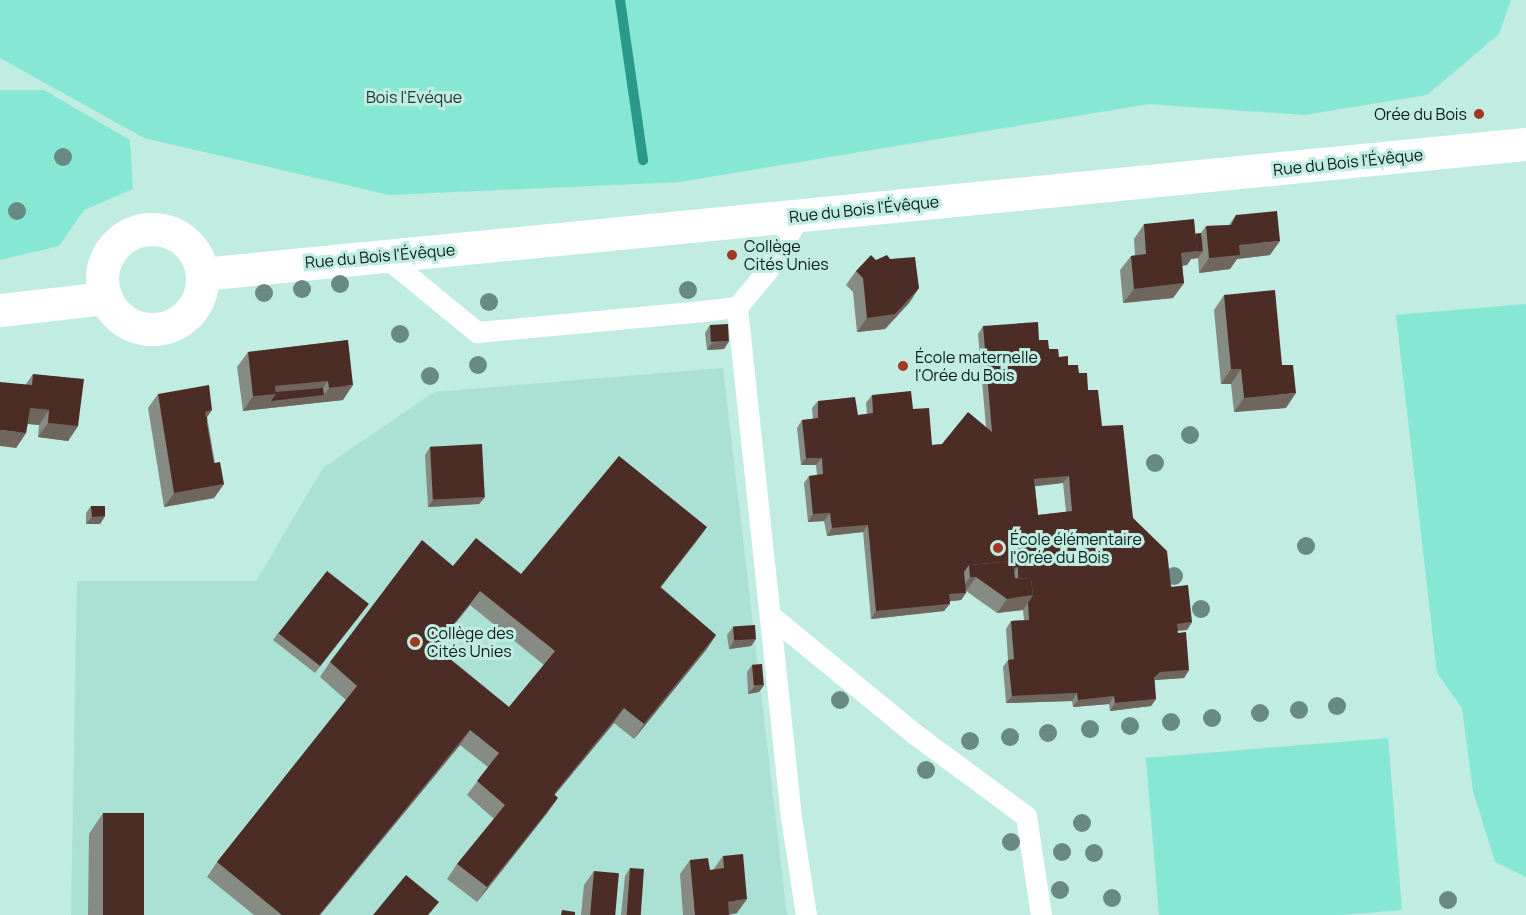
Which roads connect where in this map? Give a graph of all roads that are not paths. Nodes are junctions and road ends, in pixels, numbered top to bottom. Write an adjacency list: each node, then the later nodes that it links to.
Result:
1 (1526, 144): 2 (street, Rue du Bois l'Évêque)
2 (800, 215): 3 (street, Rue du Bois l'Évêque); 6 (lane)
3 (383, 255): 4 (street, Rue du Bois l'Évêque); 6 (lane)
4 (202, 274): 5 (street); 5 (street)
5 (106, 298): 7 (street)
6 (737, 307): 8 (lane)
7 (0, 310)
8 (772, 617): 9 (lane); 10 (lane)
9 (806, 915)
10 (1041, 915)

